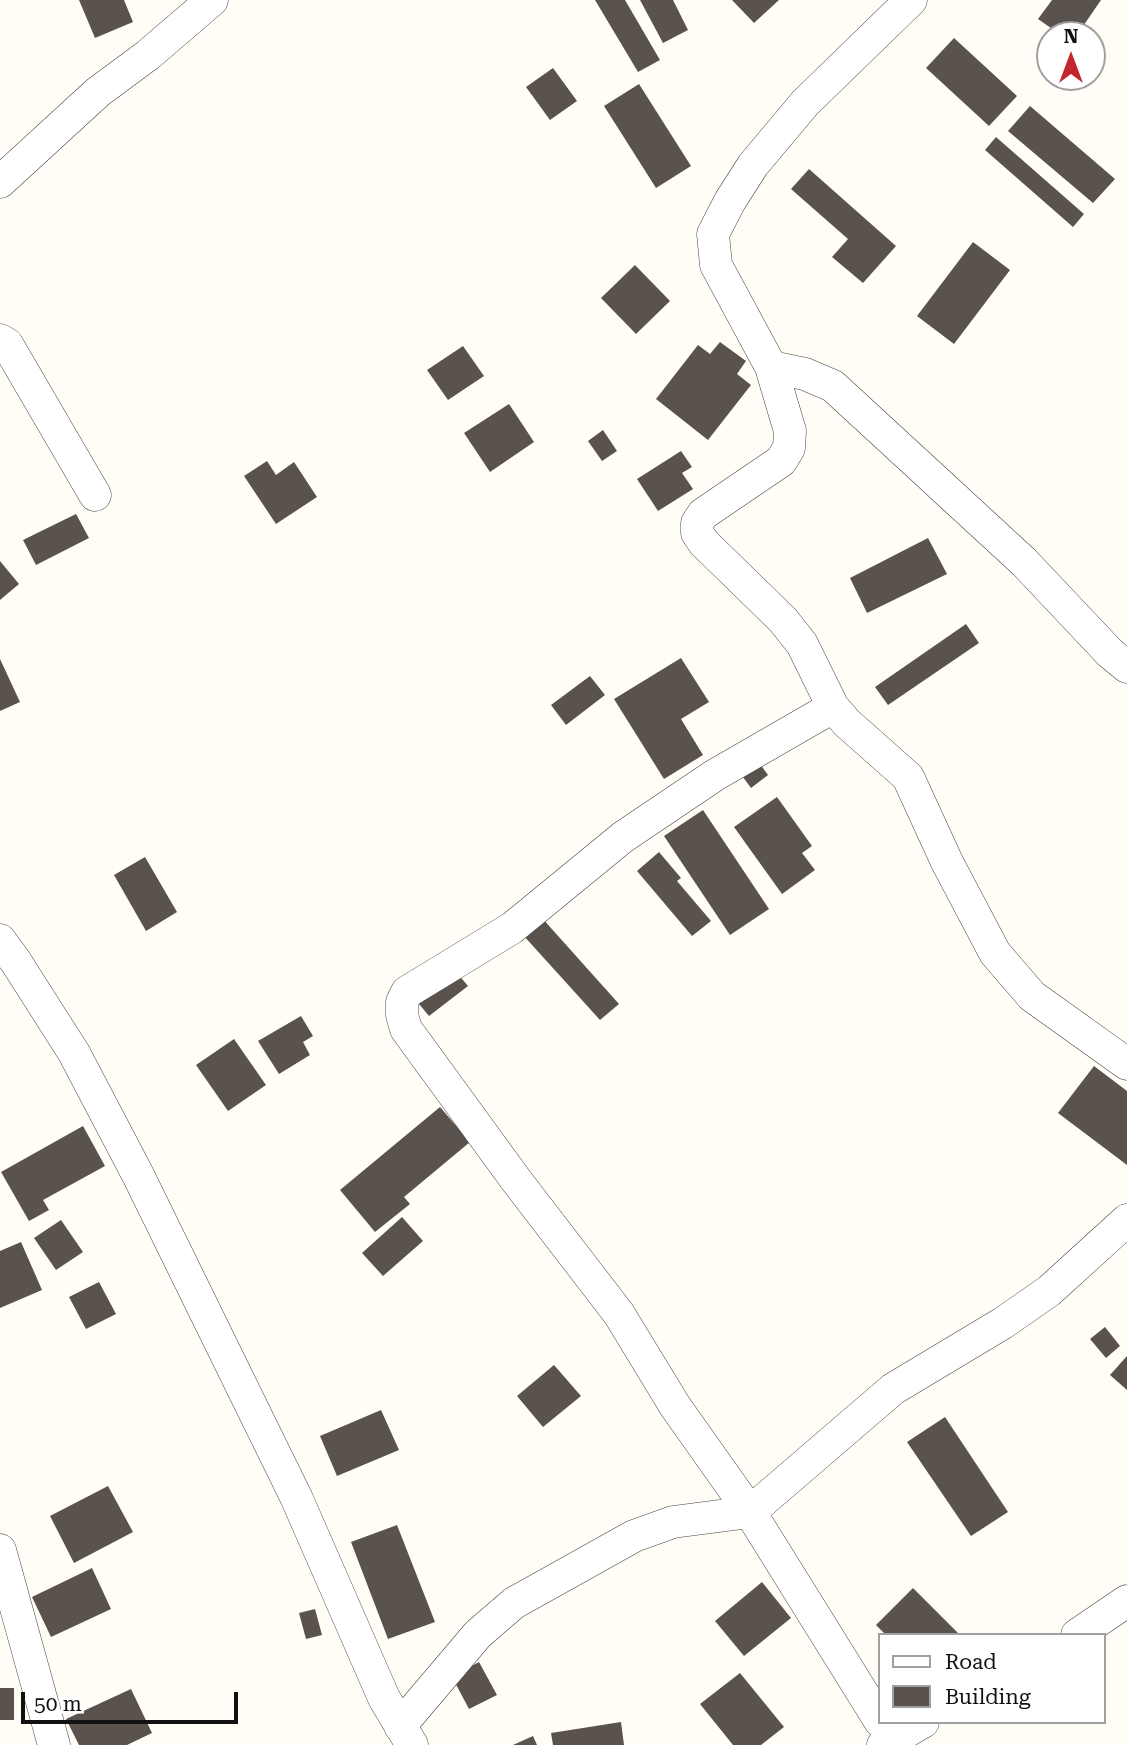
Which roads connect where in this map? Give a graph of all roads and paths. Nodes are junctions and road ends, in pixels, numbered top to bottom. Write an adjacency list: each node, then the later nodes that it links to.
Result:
1 (212, 0): 3 (street)
2 (911, 0): 5 (street)
3 (0, 182)
4 (0, 340): 6 (street)
5 (771, 367): 7 (street); 8 (street)
6 (95, 495)
7 (1127, 667)
8 (833, 707): 10 (street); 12 (street)
9 (0, 940): 19 (street)
10 (1127, 1064)
11 (1127, 1220): 12 (street)
12 (750, 1512): 16 (street); 19 (street)
13 (0, 1550): 20 (street)
14 (1127, 1601): 15 (street)
15 (1080, 1633)
16 (878, 1722)
17 (915, 1724): 18 (street)
18 (884, 1732)
19 (406, 1735)
20 (54, 1745)

